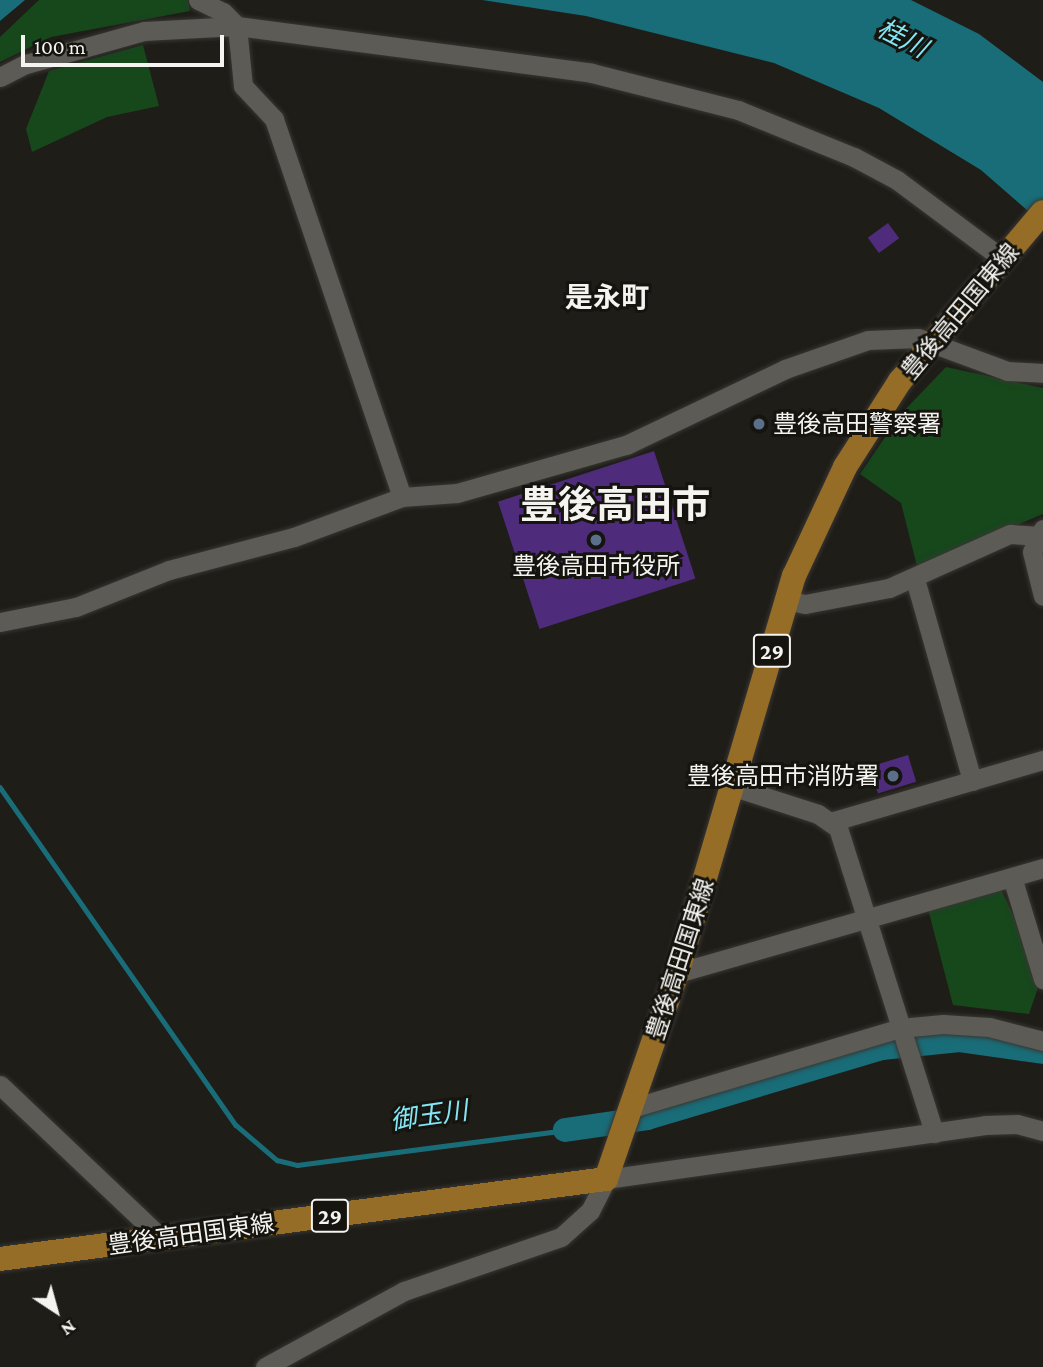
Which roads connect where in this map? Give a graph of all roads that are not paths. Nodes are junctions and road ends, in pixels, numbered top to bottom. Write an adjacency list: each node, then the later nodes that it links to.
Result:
1 (198, 0): 2 (street)
2 (237, 26): 3 (street); 5 (street); 8 (street)
3 (0, 77)
4 (1043, 212): 5 (main road, 豊後高田国東線 / 29)
5 (1010, 251): 6 (main road, 豊後高田国東線 / 29)
6 (933, 341): 7 (street); 8 (street); 12 (main road, 豊後高田国東線 / 29)
7 (1043, 373)
8 (402, 497): 13 (street)
9 (1040, 532): 10 (street); 11 (street)
10 (915, 579): 12 (street); 15 (street)
11 (1043, 596)
12 (786, 600): 16 (main road, 豊後高田国東線 / 29)
13 (0, 622)
14 (1043, 760): 15 (street)
15 (972, 781): 17 (street)
16 (734, 787): 17 (street); 21 (main road, 豊後高田国東線 / 29)
17 (834, 821): 20 (street)
18 (1043, 868): 19 (street)
19 (1012, 877): 20 (street); 22 (street)
20 (864, 917): 21 (street); 23 (street)
21 (677, 973): 26 (main road, 豊後高田国東線 / 29)
22 (1043, 979)
23 (900, 1028): 24 (street); 26 (street); 28 (street)
24 (1043, 1041)
25 (0, 1085): 30 (street)
26 (630, 1116): 29 (main road, 豊後高田国東線 / 29)
27 (1043, 1131): 28 (street)
28 (934, 1133): 29 (street)
29 (606, 1179): 30 (main road, 豊後高田国東線 / 29); 32 (street)
30 (161, 1238): 31 (main road, 豊後高田国東線 / 29)
31 (0, 1259)
32 (265, 1367)

